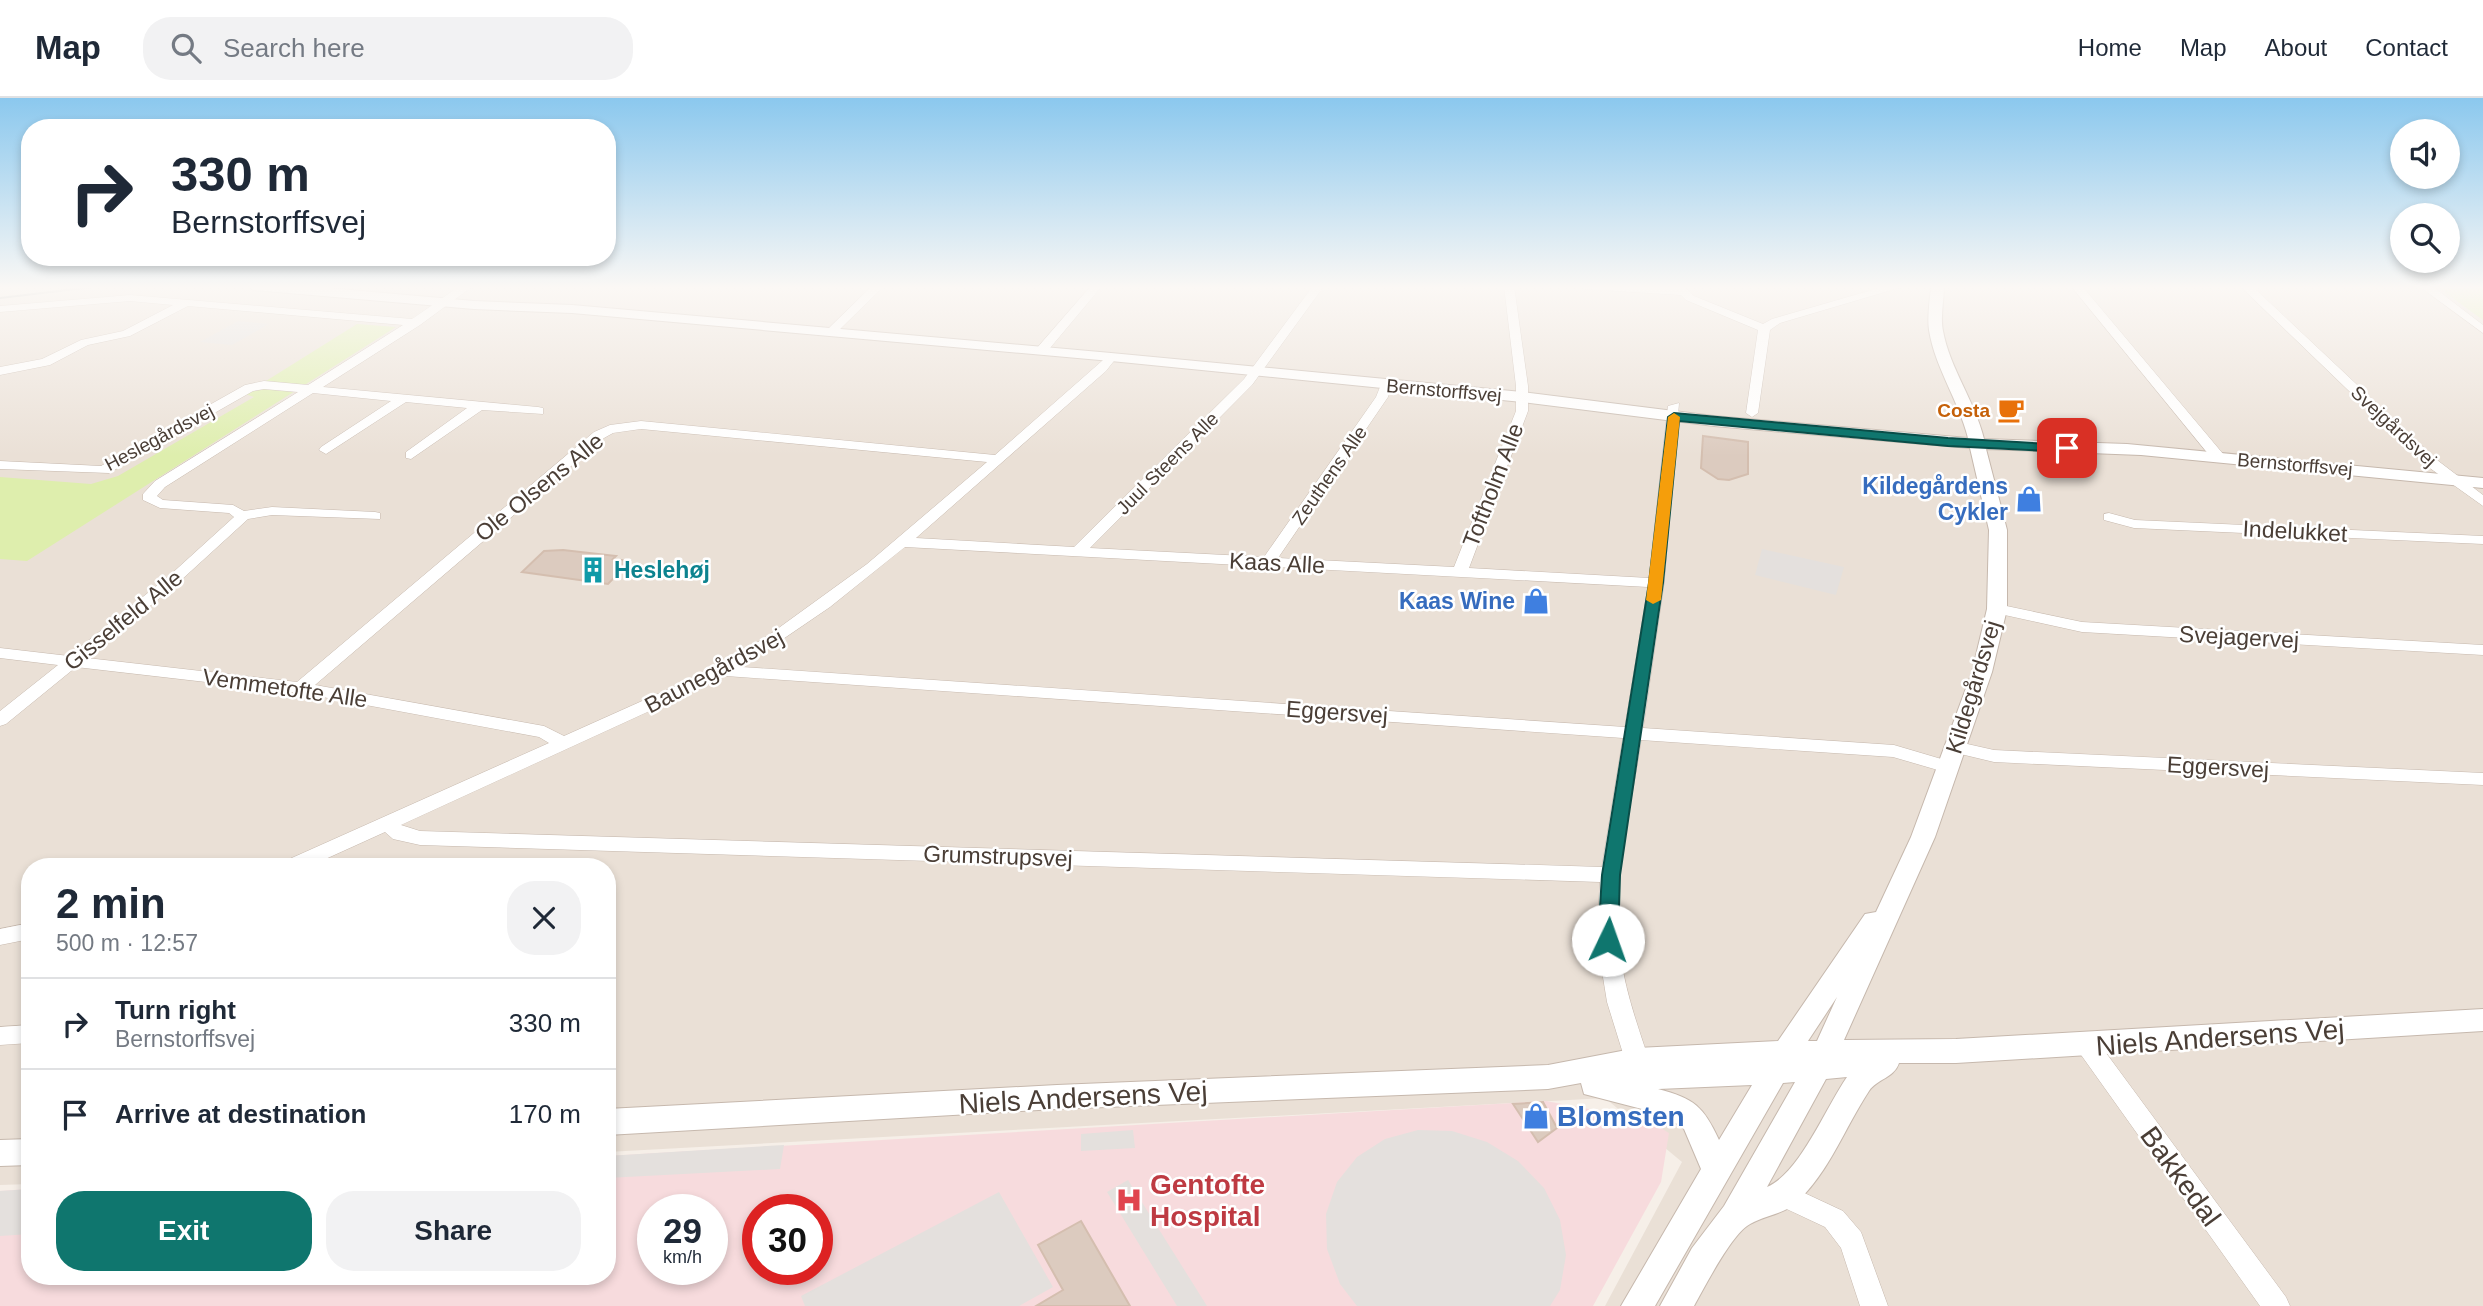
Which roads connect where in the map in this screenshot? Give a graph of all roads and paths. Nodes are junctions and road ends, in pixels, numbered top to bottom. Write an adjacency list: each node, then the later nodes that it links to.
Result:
1 (84, 342): 13 (street)
2 (385, 342): 16 (street, Heslegårdsvej)
3 (946, 342): 11 (street, Bernstorffsvej)
4 (1048, 342): 11 (street)
5 (1278, 342): 14 (street, Juul Steens Alle)
6 (1516, 342): 17 (street, Toftholm Alle)
7 (1762, 342): 22 (street)
8 (1938, 342): 23 (street, Kildegårdsvej)
9 (2123, 342): 26 (street)
10 (2305, 342): 29 (street, Svejgårdsvej)
11 (1041, 351): 12 (street, Bernstorffsvej)
12 (1111, 357): 14 (street, Bernstorffsvej); 27 (street, Baunegårdsvej)
13 (0, 371)
14 (1256, 372): 15 (street, Bernstorffsvej); 37 (street, Juul Steens Alle)
15 (1386, 385): 17 (street, Bernstorffsvej); 38 (street, Zeuthens Alle)
16 (313, 388): 18 (street); 28 (street, Heslegårdsvej); 32 (street, Heslegårdsvej)
17 (1522, 397): 21 (street, Bernstorffsvej); 39 (street, Toftholm Alle)
18 (404, 398): 19 (street); 24 (street)
19 (480, 405): 20 (street); 25 (street)
20 (538, 411)
21 (1674, 412): 22 (street, Bernstorffsvej); 23 (street, Bernstorffsvej); 40 (street)
22 (1752, 413): 23 (street, Bernstorffsvej)
23 (1976, 438): 26 (street, Bernstorffsvej); 41 (street, Kildegårdsvej)
24 (326, 450)
25 (411, 455)
26 (2219, 458): 29 (street, Bernstorffsvej)
27 (996, 460): 36 (street, Baunegårdsvej); 46 (street, Ole Olsens Alle)
28 (0, 465)
29 (2452, 478): 30 (street, Bernstorffsvej); 31 (street, Svejgårdsvej)
30 (2483, 481)
31 (2483, 502)
32 (241, 516): 33 (street); 44 (street, Gisselfeld Alle)
33 (375, 516)
34 (2109, 517): 35 (street, Indelukket)
35 (2483, 540)
36 (899, 542): 37 (street, Kaas Alle); 45 (street, Baunegårdsvej)
37 (1077, 552): 38 (street, Kaas Alle)
38 (1268, 562): 39 (street, Kaas Alle)
39 (1459, 573): 40 (street, Kaas Alle)
40 (1656, 583): 48 (street)
41 (1997, 609): 42 (street, Svejagervej); 50 (street, Kildegårdsvej)
42 (2483, 650)
43 (0, 653): 44 (street, Vemmetofte Alle)
44 (74, 661): 46 (street, Vemmetofte Alle); 47 (street, Gisselfeld Alle)
45 (724, 671): 48 (street, Eggersvej); 49 (street, Baunegårdsvej)
46 (301, 688): 49 (street, Vemmetofte Alle)
47 (0, 720)
48 (1635, 733): 50 (street, Eggersvej); 54 (street)
49 (565, 744): 52 (street, Baunegårdsvej)
50 (1951, 757): 51 (street, Eggersvej); 55 (street, Kildegårdsvej)
51 (2483, 779)
52 (389, 825): 53 (street, Baunegårdsvej); 54 (street, Grumstrupsvej)
53 (311, 858)
54 (1611, 875): 67 (street)
55 (1903, 880): 64 (street, Kildegårdsvej); 65 (street, Kildegårdsvej)
56 (21, 934): 57 (street)
57 (0, 937)
58 (2483, 1020): 61 (street, Niels Andersens Vej)
59 (21, 1035): 60 (street)
60 (0, 1036)
61 (2087, 1045): 62 (street, Niels Andersens Vej); 77 (street, Bakkedal)
62 (1956, 1051): 63 (street, Niels Andersens Vej); 64 (street, Niels Andersens Vej)
63 (1893, 1059): 64 (street, Niels Andersens Vej); 72 (street, Kildegårdsvej)
64 (1822, 1060): 65 (street, Niels Andersens Vej); 73 (street, Kildegårdsvej)
65 (1780, 1062): 67 (street, Niels Andersens Vej); 71 (street, Kildegårdsvej)
66 (1558, 1076): 67 (street); 67 (street, Niels Andersens Vej); 68 (street, Niels Andersens Vej)
67 (1645, 1079): 71 (street)
68 (616, 1122)
69 (21, 1152): 70 (street)
70 (0, 1153)
71 (1717, 1170): 74 (street, Kildegårdsvej)
72 (1783, 1195): 73 (street, Kildegårdsvej); 76 (street)
73 (1735, 1216): 75 (street, Kildegårdsvej)
74 (1637, 1306)
75 (1676, 1306)
76 (1874, 1306)
77 (2276, 1306)

